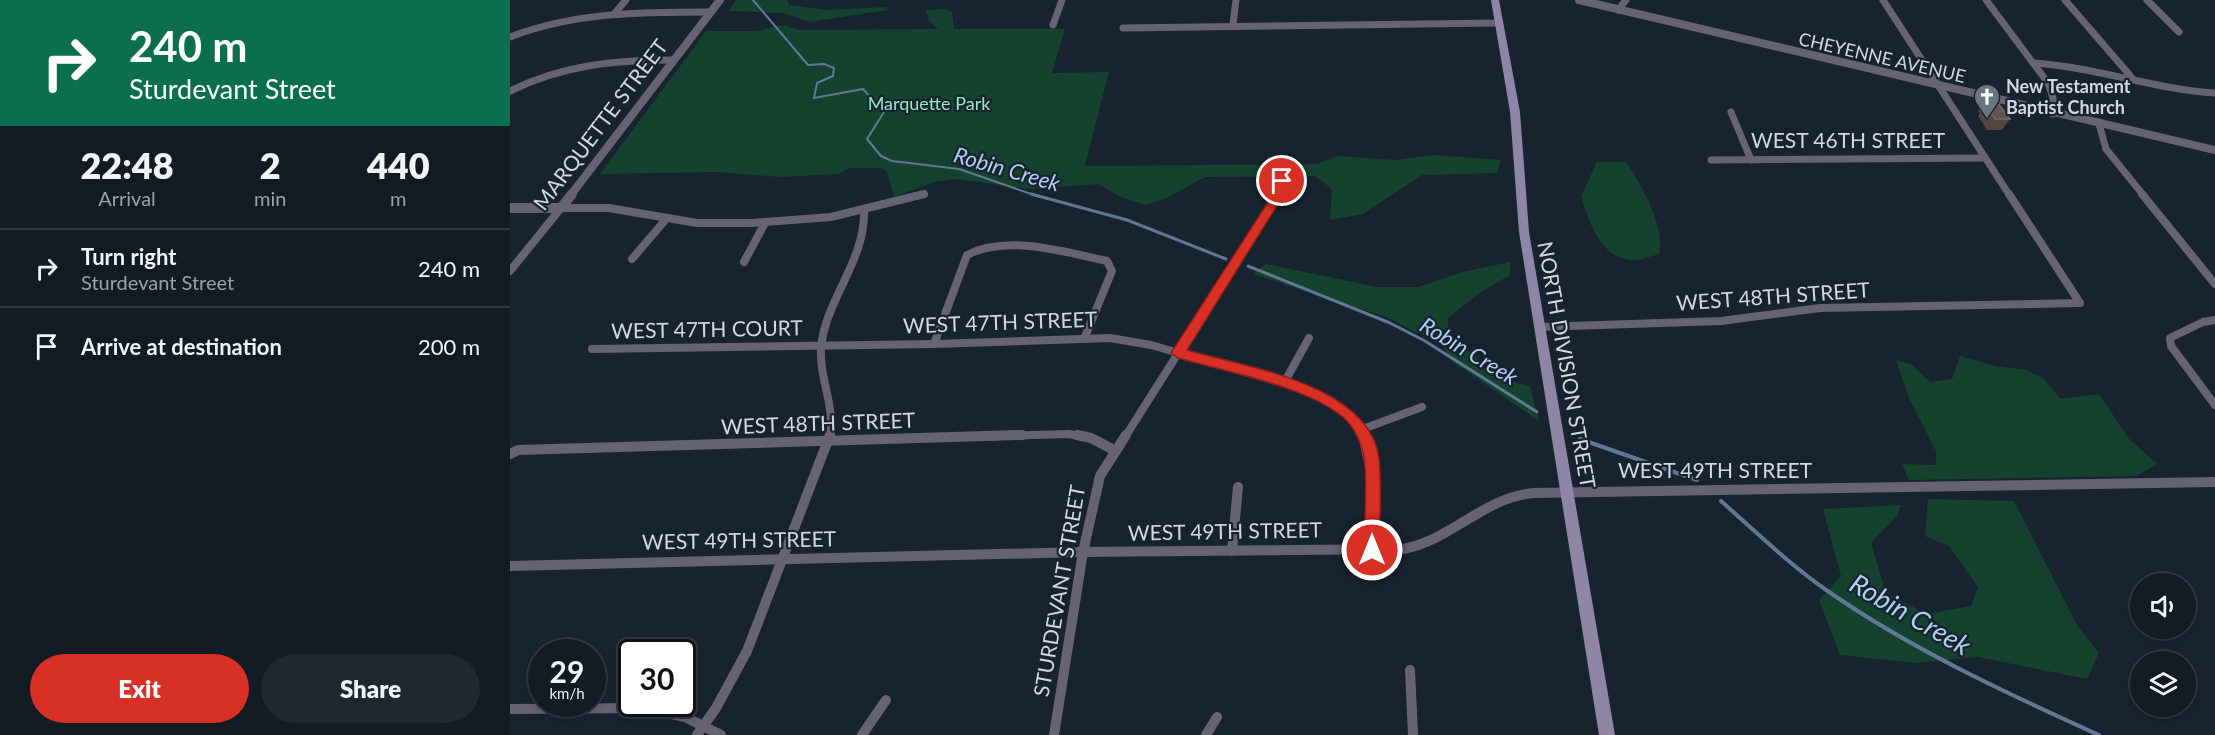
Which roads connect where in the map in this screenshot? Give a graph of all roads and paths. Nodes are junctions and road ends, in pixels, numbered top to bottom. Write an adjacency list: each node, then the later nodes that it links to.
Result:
1 (626, 0): 14 (street)
2 (720, 0): 13 (street, MARQUETTE STREET)
3 (1062, 0): 17 (street)
4 (1236, 0): 16 (street)
5 (1495, 0): 15 (main road, NORTH DIVISION STREET)
6 (1579, 0): 12 (street, CHEYENNE AVENUE)
7 (1626, 0): 12 (street)
8 (1883, 0): 24 (street)
9 (1986, 0): 22 (street)
10 (2065, 0): 23 (street)
11 (2147, 0): 19 (street)
12 (1618, 10): 24 (street, CHEYENNE AVENUE)
13 (710, 12): 14 (street); 21 (street, MARQUETTE STREET)
14 (615, 13): 20 (street)
15 (1498, 23): 18 (street); 46 (main road, NORTH DIVISION STREET)
16 (1233, 24)
17 (1053, 25)
18 (1123, 28)
19 (2179, 32)
20 (510, 38)
21 (674, 60): 25 (street); 37 (street, MARQUETTE STREET)
22 (2033, 63): 23 (street); 28 (street)
23 (2133, 79): 26 (street)
24 (1939, 87): 28 (street, CHEYENNE AVENUE); 31 (street)
25 (510, 91)
26 (2215, 93)
27 (1731, 112): 33 (street)
28 (2053, 114): 29 (street, CHEYENNE AVENUE)
29 (2098, 124): 30 (street, CHEYENNE AVENUE); 44 (street)
30 (2215, 150)
31 (1984, 159): 33 (street, WEST 46TH STREET); 46 (street, WEST 48TH STREET)
32 (1711, 160): 33 (street, WEST 46TH STREET)
33 (1751, 160)
34 (1282, 181): 52 (street, STURDEVANT STREET)
35 (924, 194): 38 (street)
36 (510, 208): 37 (street)
37 (561, 208): 39 (street); 43 (street, MARQUETTE STREET)
38 (864, 210): 40 (street); 50 (street)
39 (667, 218): 40 (street); 41 (street)
40 (765, 222): 42 (street)
41 (632, 259)
42 (744, 262)
43 (510, 271)
44 (2215, 285)
45 (2215, 320): 54 (street)
46 (1540, 327): 62 (main road, NORTH DIVISION STREET)
47 (1309, 338): 53 (street)
48 (1084, 339): 49 (street, WEST 47TH STREET); 49 (street); 52 (street, WEST 47TH STREET)
49 (934, 344): 50 (street, WEST 47TH STREET)
50 (821, 346): 51 (street, WEST 47TH COURT); 57 (street)
51 (592, 349)
52 (1178, 353): 53 (street, WEST 47TH STREET); 58 (street, STURDEVANT STREET)
53 (1284, 383): 56 (street, WEST 47TH STREET)
54 (2215, 405)
55 (1422, 407): 56 (street)
56 (1360, 430): 63 (street)
57 (828, 443): 58 (street, WEST 48TH STREET); 59 (street, WEST 48TH STREET); 66 (street)
58 (1116, 451): 65 (street, STURDEVANT STREET)
59 (514, 452)
60 (2215, 482): 62 (street, WEST 49TH STREET)
61 (1238, 487): 64 (street)
62 (1568, 492): 63 (street, WEST 49TH STREET); 78 (main road, NORTH DIVISION STREET)
63 (1372, 550): 64 (street, WEST 49TH STREET)
64 (1232, 551): 65 (street, WEST 49TH STREET)
65 (1083, 552): 66 (street, WEST 49TH STREET); 75 (street, STURDEVANT STREET)
66 (783, 560): 67 (street, WEST 49TH STREET); 72 (street)
67 (510, 566)
68 (1410, 670): 77 (street)
69 (886, 700): 74 (street)
70 (510, 709): 72 (street)
71 (1217, 717): 76 (street)
72 (701, 731): 73 (street)
73 (721, 735)
74 (862, 735)
75 (1054, 735)
76 (1206, 735)
77 (1413, 735)
78 (1607, 735)

